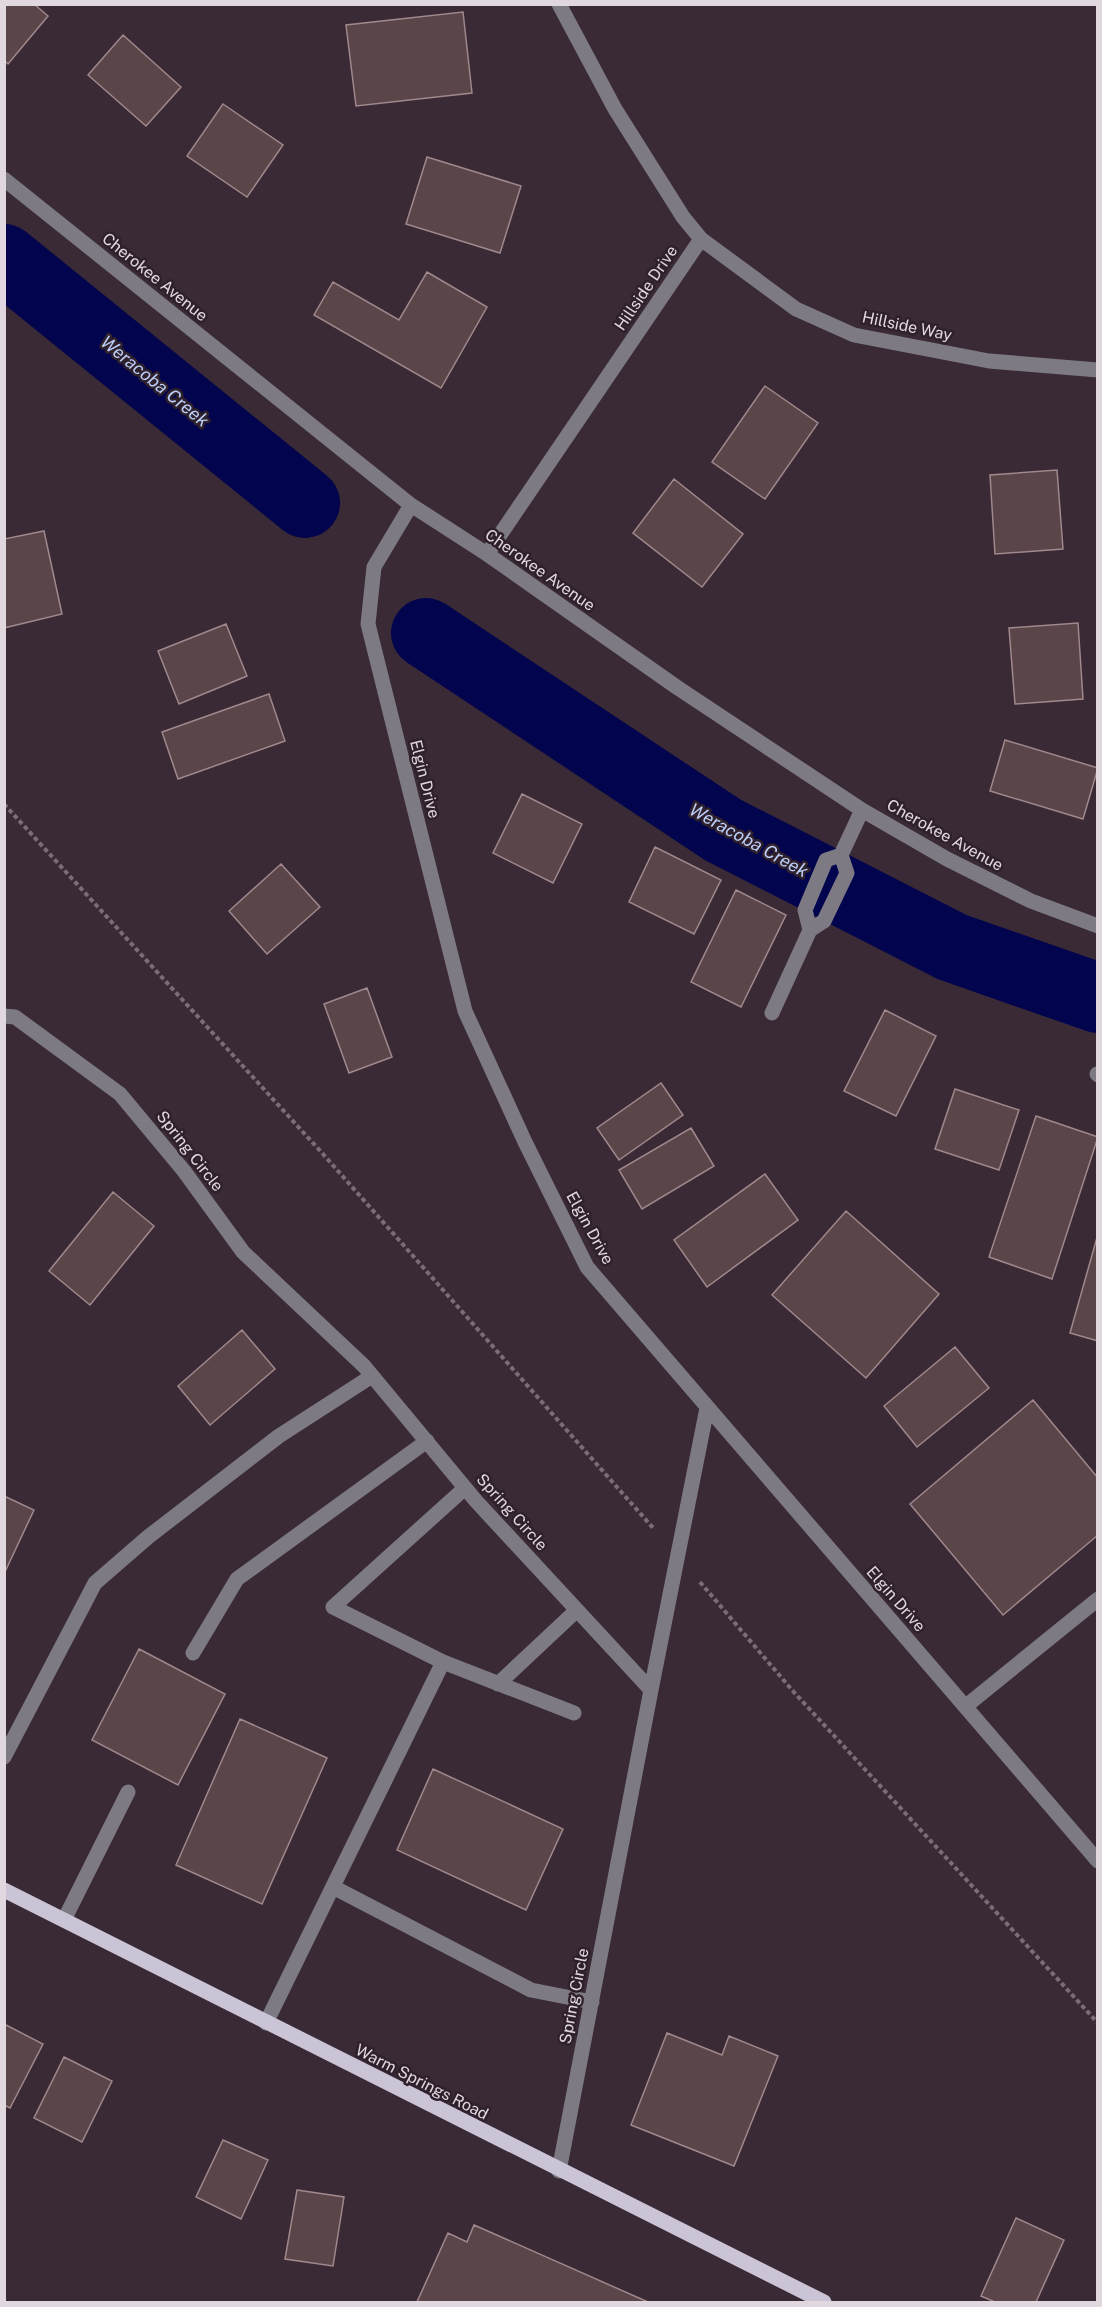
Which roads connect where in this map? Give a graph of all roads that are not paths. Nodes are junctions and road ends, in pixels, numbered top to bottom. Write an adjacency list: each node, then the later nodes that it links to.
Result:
1 (559, 4): 3 (street, Hillside Drive)
2 (4, 179): 5 (street, Cherokee Avenue)
3 (701, 239): 4 (street, Hillside Way); 6 (street, Hillside Drive)
4 (1098, 369)
5 (411, 505): 6 (street, Cherokee Avenue); 14 (street, Elgin Drive)
6 (487, 554): 7 (street, Cherokee Avenue)
7 (862, 810): 8 (street); 9 (street, Cherokee Avenue)
8 (841, 855): 10 (street); 10 (street)
9 (1098, 926)
10 (810, 930): 11 (street)
11 (772, 1013)
12 (4, 1016): 13 (street, Spring Circle)
13 (372, 1376): 15 (street, Spring Circle); 25 (street)
14 (707, 1408): 22 (street); 23 (street, Elgin Drive)
15 (427, 1442): 16 (street, Spring Circle); 19 (street)
16 (465, 1488): 18 (street, Spring Circle); 20 (street)
17 (1098, 1599): 23 (street)
18 (576, 1610): 21 (street); 22 (street, Spring Circle)
19 (193, 1653)
20 (443, 1662): 21 (street); 28 (street)
21 (498, 1684): 24 (street)
22 (651, 1690): 31 (street, Spring Circle)
23 (966, 1706): 27 (street, Elgin Drive)
24 (574, 1713)
25 (5, 1754)
26 (128, 1792): 30 (street)
27 (1098, 1861)
28 (333, 1887): 31 (street); 32 (street)
29 (4, 1890): 30 (main road, Warm Springs Road)
30 (64, 1920): 32 (main road, Warm Springs Road)
31 (592, 2002): 33 (street, Spring Circle)
32 (266, 2023): 33 (main road, Warm Springs Road)
33 (560, 2171): 34 (main road, Warm Springs Road)
34 (824, 2302)

